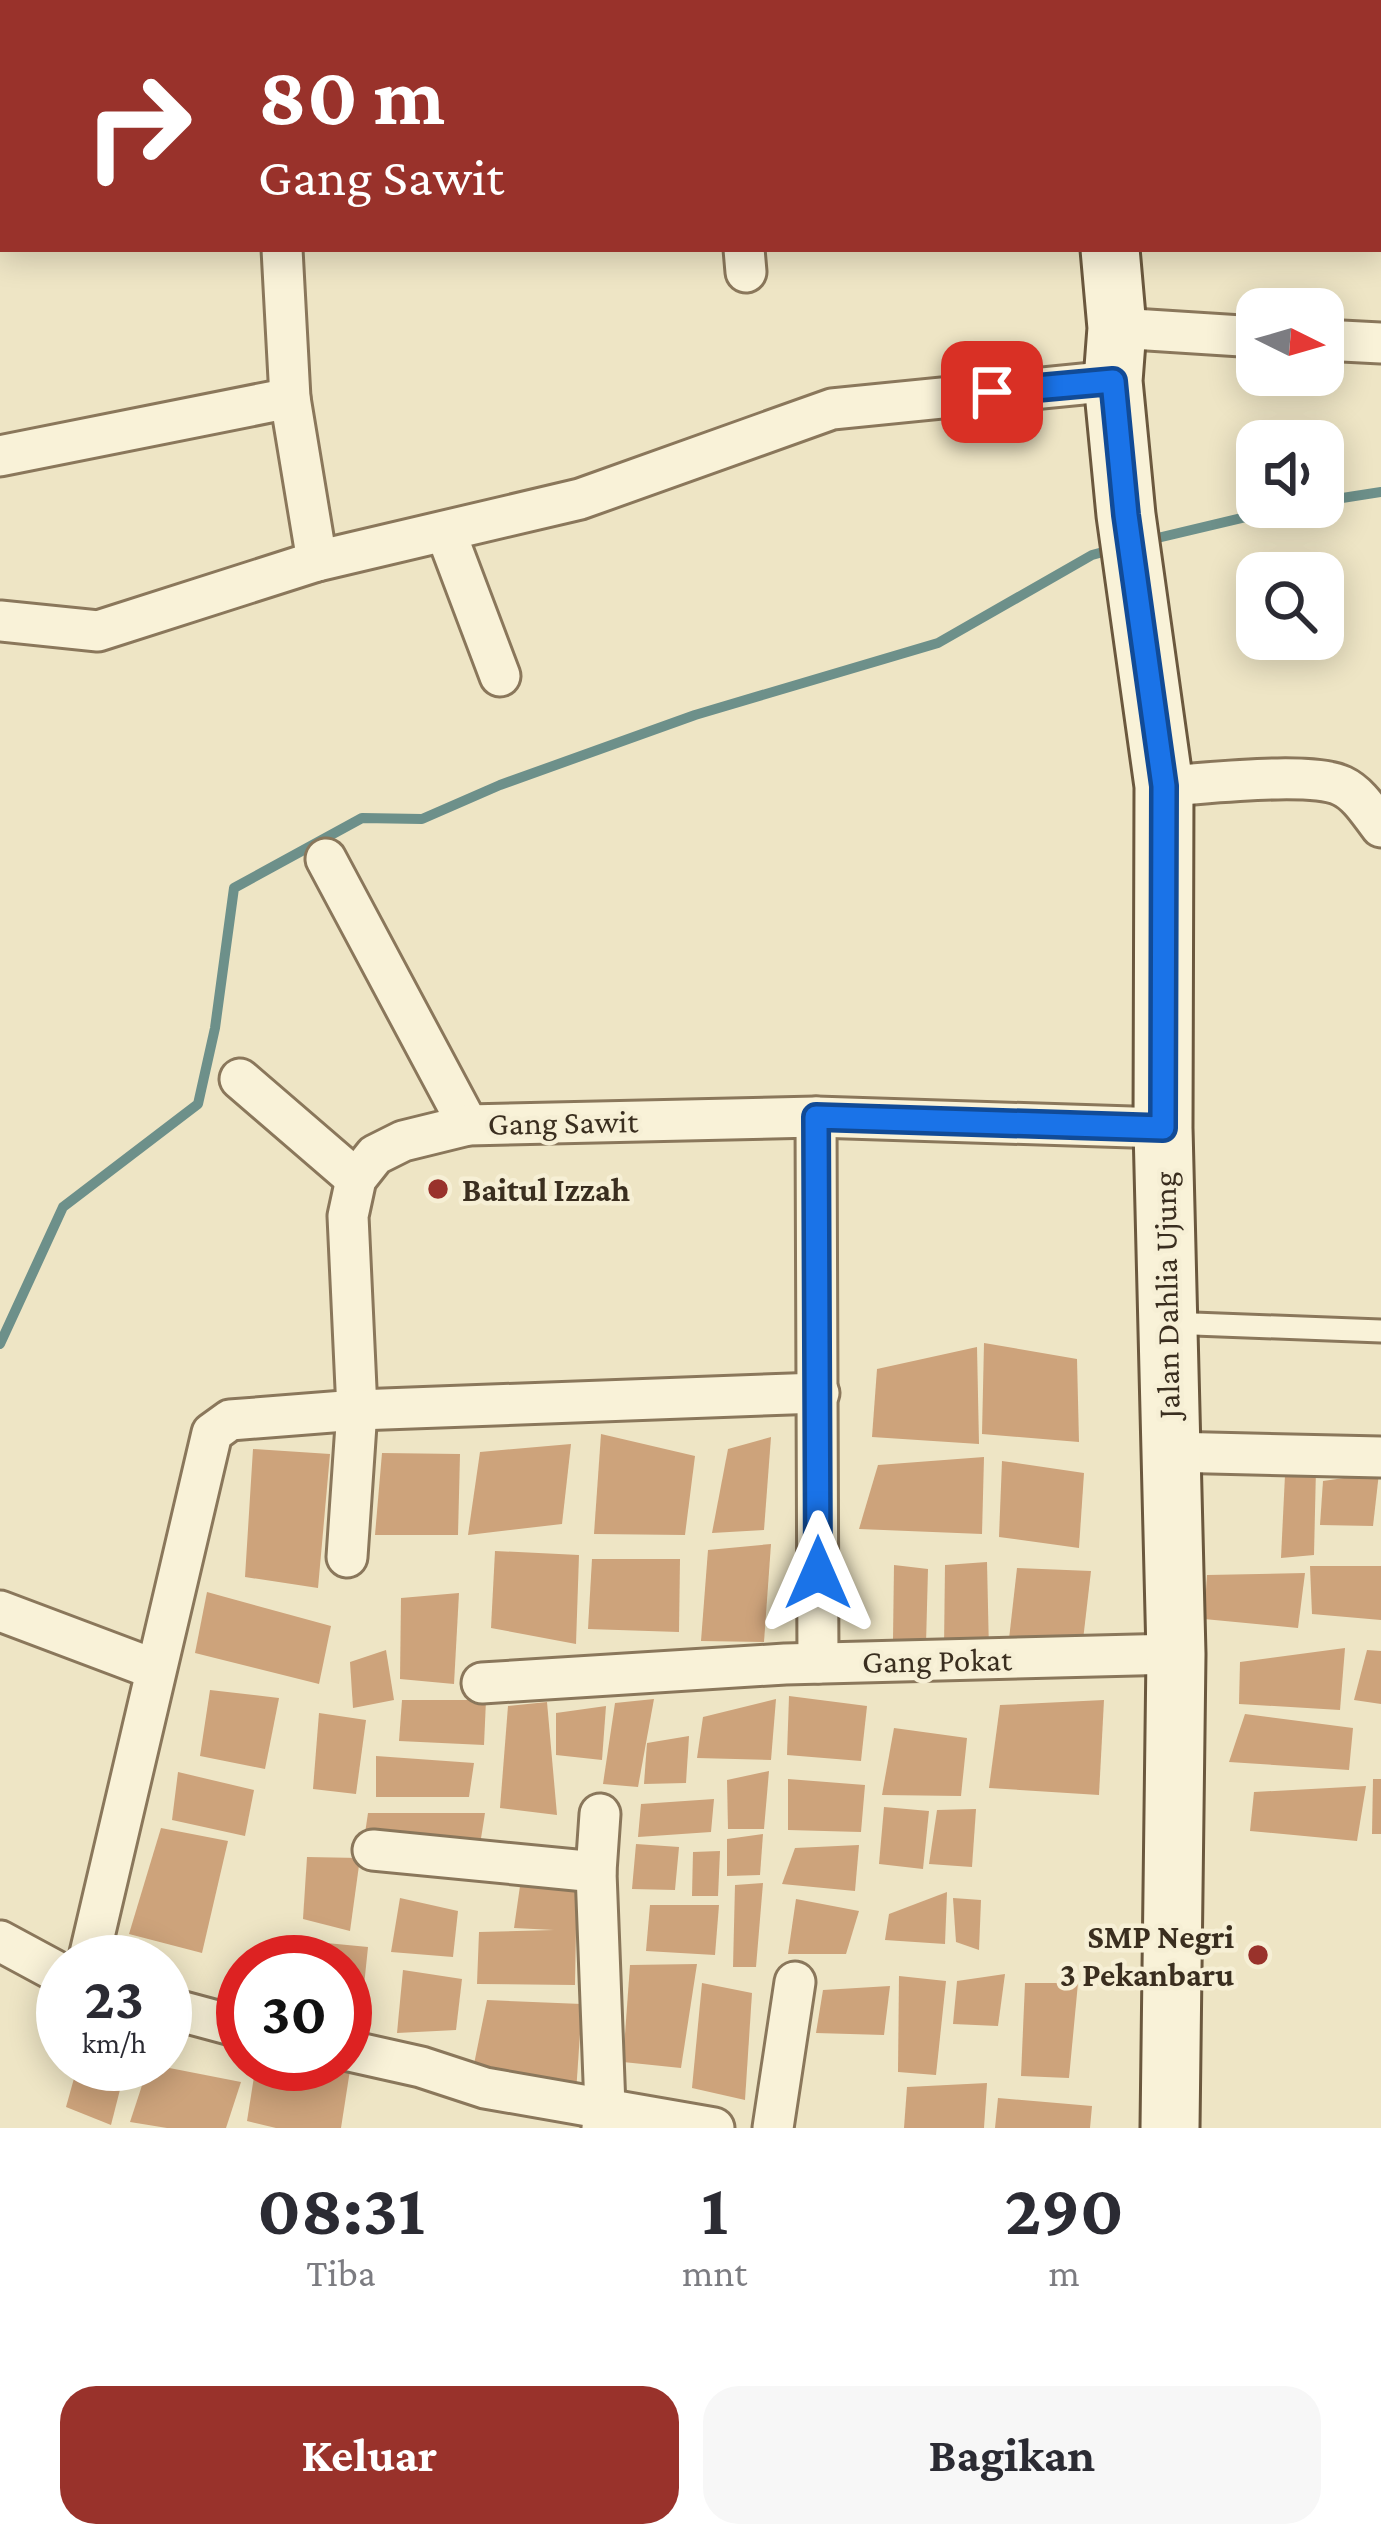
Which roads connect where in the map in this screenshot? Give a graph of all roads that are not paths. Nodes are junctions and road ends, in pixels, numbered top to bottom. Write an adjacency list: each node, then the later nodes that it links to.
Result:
1 (282, 252): 7 (street)
2 (1110, 252): 6 (main road, Jalan Dahlia Ujung)
3 (1236, 340): 6 (street)
4 (1344, 341): 5 (street)
5 (1381, 343)
6 (1115, 354): 9 (street); 13 (main road, Jalan Dahlia Ujung)
7 (290, 398): 8 (street); 10 (street)
8 (0, 456)
9 (446, 533): 10 (street); 12 (street)
10 (317, 561): 11 (street)
11 (0, 621)
12 (500, 676)
13 (1164, 786): 14 (street); 19 (main road, Jalan Dahlia Ujung)
14 (1381, 827)
15 (326, 859): 18 (street, Gang Sawit)
16 (240, 1079): 20 (street)
17 (816, 1117): 18 (street, Gang Sawit); 19 (street, Gang Sawit); 23 (street)
18 (468, 1125): 20 (street)
19 (1163, 1128): 21 (main road, Jalan Dahlia Ujung)
20 (356, 1178): 24 (street)
21 (1168, 1322): 22 (lane); 25 (main road, Jalan Dahlia Ujung)
22 (1381, 1331)
23 (819, 1393): 24 (street); 30 (street)
24 (357, 1411): 27 (street); 31 (street)
25 (1169, 1452): 26 (street); 29 (main road, Jalan Dahlia Ujung)
26 (1381, 1457)
27 (347, 1557)
28 (0, 1611): 31 (street)
29 (1176, 1654): 30 (street, Gang Pokat); 44 (main road, Jalan Dahlia Ujung)
30 (818, 1663): 32 (street, Gang Pokat)
31 (154, 1669): 36 (street)
32 (482, 1683)
33 (600, 1814): 35 (street)
34 (373, 1850): 35 (street)
35 (596, 1872): 41 (street)
36 (94, 1935)
37 (0, 1941): 38 (street)
38 (36, 1960)
39 (795, 1982): 43 (street)
40 (372, 2056): 41 (street)
41 (604, 2118): 42 (street)
42 (714, 2128)
43 (773, 2128)
44 (1170, 2128)

